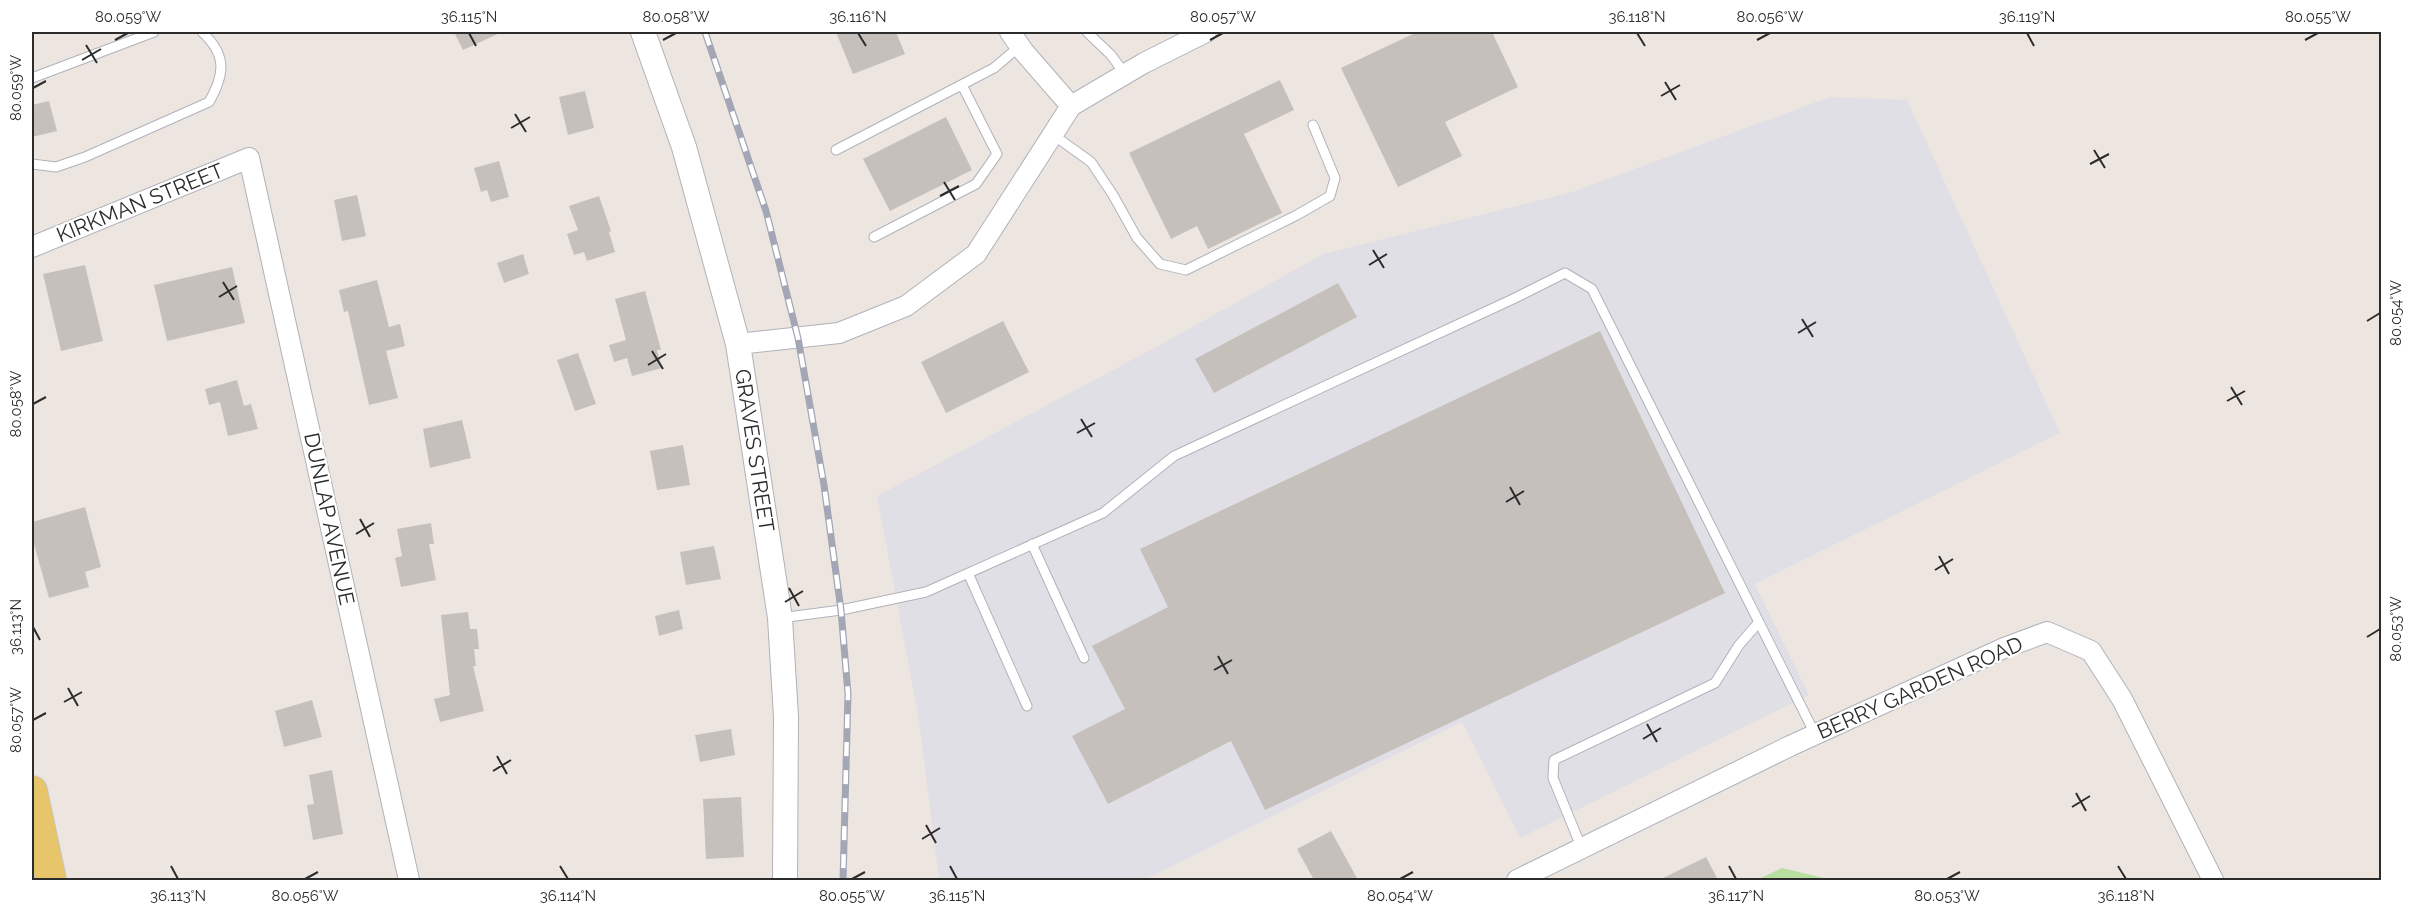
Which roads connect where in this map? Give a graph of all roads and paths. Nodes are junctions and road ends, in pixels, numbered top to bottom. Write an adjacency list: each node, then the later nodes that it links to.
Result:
1 (154, 32): 8 (lane)
2 (202, 32): 15 (lane)
3 (643, 32): 18 (street, GRAVES STREET)
4 (1087, 32): 7 (lane)
5 (1206, 32): 7 (street)
6 (1015, 39): 9 (lane); 10 (street)
7 (1125, 74): 10 (street)
8 (32, 78)
9 (962, 85): 13 (lane); 16 (lane)
10 (1071, 106): 12 (street)
11 (1313, 125): 12 (lane)
12 (1052, 134): 18 (street)
13 (836, 150)
14 (249, 158): 17 (street, KIRKMAN STREET); 29 (street, DUNLAP AVENUE)
15 (32, 164)
16 (874, 237)
17 (32, 247)
18 (738, 344): 21 (street, GRAVES STREET)
19 (1032, 544): 20 (lane); 22 (lane); 23 (lane)
20 (968, 573): 21 (lane); 24 (lane)
21 (780, 618): 30 (street, GRAVES STREET)
22 (1759, 622): 25 (lane); 27 (lane)
23 (1084, 658)
24 (1028, 706)
25 (1815, 734): 27 (street, BERRY GARDEN ROAD); 32 (street, BERRY GARDEN ROAD)
26 (32, 791): 28 (main road)
27 (1582, 849): 31 (street, BERRY GARDEN ROAD)
28 (51, 880)
29 (409, 880)
30 (785, 880)
31 (1517, 880)
32 (2213, 880)

